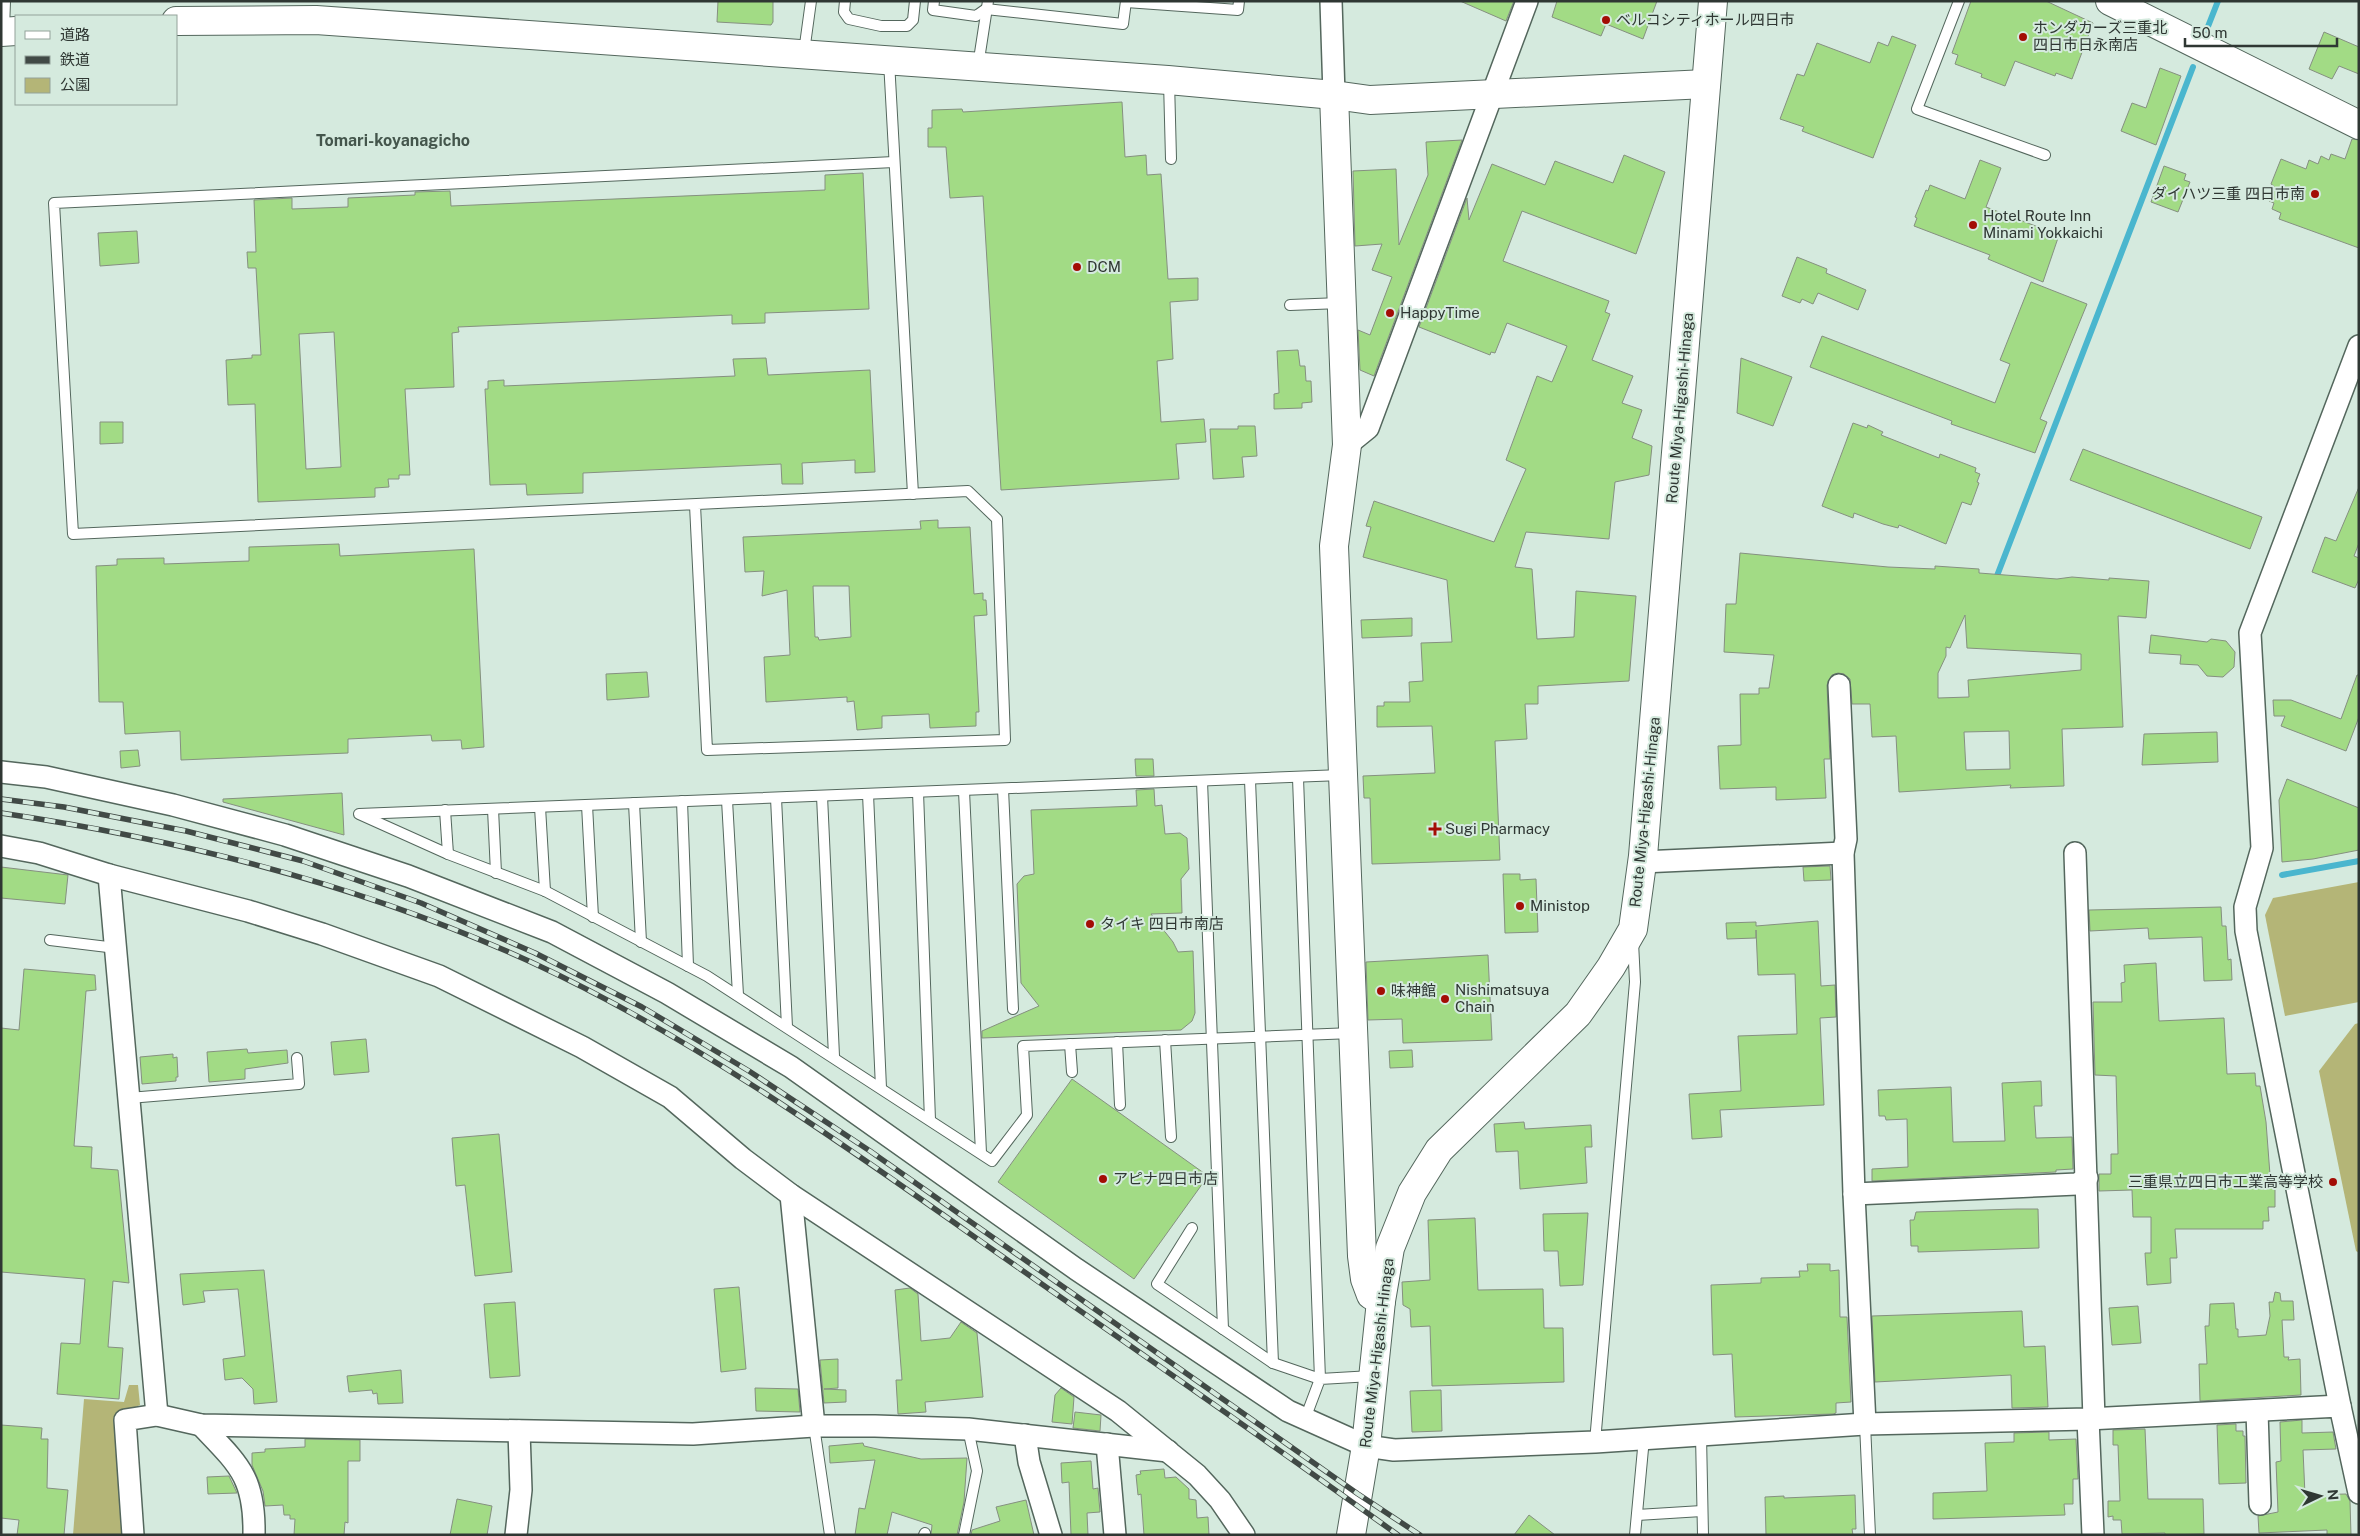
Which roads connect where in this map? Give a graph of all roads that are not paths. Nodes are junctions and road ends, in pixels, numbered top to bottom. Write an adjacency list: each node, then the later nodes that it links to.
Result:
1 (5, 1): 16 (lane)
2 (811, 1): 17 (lane)
3 (846, 1): 4 (lane)
4 (915, 1)
5 (934, 1): 14 (lane)
6 (1126, 1): 13 (lane); 14 (lane)
7 (1239, 1): 13 (lane)
8 (1331, 1): 23 (street)
9 (1528, 1): 22 (street)
10 (1713, 1): 21 (main road, Route Miya-Higashi-Hinaga)
11 (1959, 1): 25 (lane)
12 (2110, 1): 24 (main road)
13 (1191, 4)
14 (987, 5): 19 (lane)
15 (178, 21): 17 (main road)
16 (7, 32)
17 (804, 53): 18 (main road)
18 (889, 60): 19 (main road); 27 (lane)
19 (978, 67): 20 (main road)
20 (1168, 80): 23 (main road); 26 (lane)
21 (1706, 84): 22 (main road); 57 (main road, Route Miya-Higashi-Hinaga)
22 (1493, 94): 23 (main road); 31 (street)
23 (1334, 95): 28 (main road)
24 (2359, 125)
25 (2044, 155)
26 (1171, 159)
27 (894, 162): 32 (lane); 33 (lane)
28 (1340, 303): 29 (lane); 31 (main road)
29 (1290, 305)
30 (2359, 346): 95 (street)
31 (1347, 445): 36 (main road)
32 (913, 494): 33 (lane); 33 (lane)
33 (695, 504)
34 (1839, 685): 56 (street)
35 (1, 772): 98 (street)
36 (1343, 775): 37 (lane); 70 (main road)
37 (1298, 778): 38 (lane); 71 (lane)
38 (1250, 780): 39 (lane); 72 (lane)
39 (1202, 782): 40 (lane); 73 (lane)
40 (1003, 789): 41 (lane); 68 (lane)
41 (964, 790): 42 (lane); 85 (lane)
42 (918, 792): 43 (lane); 83 (lane)
43 (868, 794): 44 (lane); 80 (lane)
44 (822, 796): 45 (lane); 77 (lane)
45 (776, 798): 46 (lane); 69 (lane)
46 (727, 800): 47 (lane); 67 (lane)
47 (682, 801): 48 (lane); 66 (lane)
48 (634, 803): 49 (lane); 64 (lane)
49 (587, 805): 50 (lane); 61 (lane)
50 (540, 807): 51 (lane); 60 (lane)
51 (494, 809): 52 (lane); 58 (lane)
52 (445, 810): 55 (lane); 55 (lane)
53 (1, 846): 59 (street)
54 (2075, 853): 86 (street)
55 (448, 854): 58 (lane)
56 (1843, 854): 57 (street); 87 (street)
57 (1642, 862): 62 (main road, Route Miya-Higashi-Hinaga)
58 (496, 873): 60 (lane)
59 (109, 875): 65 (street); 88 (street)
60 (545, 891): 61 (lane)
61 (593, 916): 64 (lane)
62 (1633, 929): 90 (main road, Route Miya-Higashi-Hinaga); 108 (lane)
63 (50, 940): 65 (lane)
64 (641, 942): 66 (lane)
65 (116, 948): 81 (street)
66 (688, 966): 67 (lane)
67 (738, 995): 69 (lane)
68 (1013, 1009)
69 (787, 1027): 77 (lane)
70 (1354, 1033): 71 (lane); 90 (main road)
71 (1308, 1035): 72 (lane); 94 (lane)
72 (1260, 1037): 73 (lane); 92 (lane)
73 (1212, 1039): 74 (lane); 91 (lane)
74 (1165, 1040): 75 (lane); 84 (lane)
75 (1117, 1042): 76 (lane); 82 (lane)
76 (1070, 1044): 79 (lane); 85 (lane)
77 (834, 1056): 80 (lane)
78 (297, 1058): 81 (lane)
79 (1072, 1072)
80 (881, 1088): 83 (lane)
81 (129, 1098): 97 (street)
82 (1120, 1105)
83 (930, 1120): 85 (lane)
84 (1171, 1137)
85 (980, 1153)
86 (2087, 1178): 87 (street); 99 (street)
87 (1854, 1194): 100 (street)
88 (791, 1195): 102 (street); 111 (street)
89 (1192, 1228): 91 (lane)
90 (1381, 1301): 93 (main road, Route Miya-Higashi-Hinaga)
91 (1223, 1329): 92 (lane)
92 (1273, 1363): 94 (lane)
93 (1373, 1376): 94 (lane); 110 (main road, Route Miya-Higashi-Hinaga)
94 (1320, 1379): 98 (lane)
95 (2340, 1406): 96 (street); 112 (street)
96 (2257, 1411): 99 (street); 113 (street)
97 (157, 1415): 101 (street); 116 (street)
98 (1305, 1419): 110 (street)
99 (2091, 1419): 100 (street); 128 (street)
100 (1865, 1424): 105 (street); 127 (lane)
101 (201, 1425): 104 (street); 117 (street)
102 (814, 1426): 103 (street); 104 (street); 119 (lane)
103 (968, 1429): 106 (street); 120 (lane)
104 (519, 1430): 118 (street)
105 (1701, 1435): 107 (street); 114 (lane)
106 (1024, 1436): 109 (street); 121 (street)
107 (1644, 1438): 108 (street); 115 (lane)
108 (1595, 1442): 110 (street)
109 (1107, 1444): 111 (street); 122 (street)
110 (1366, 1446): 124 (main road, Route Miya-Higashi-Hinaga)
111 (1168, 1451): 123 (street)
112 (2359, 1493)
113 (2260, 1504)
114 (1702, 1511): 115 (lane); 126 (lane)
115 (1637, 1515): 125 (lane)
116 (133, 1535)
117 (254, 1535)
118 (516, 1535)
119 (830, 1535)
120 (964, 1535)
121 (1051, 1535)
122 (1115, 1535)
123 (1244, 1535)
124 (1351, 1535)
125 (1636, 1535)
126 (1703, 1535)
127 (1870, 1535)
128 (2093, 1535)

